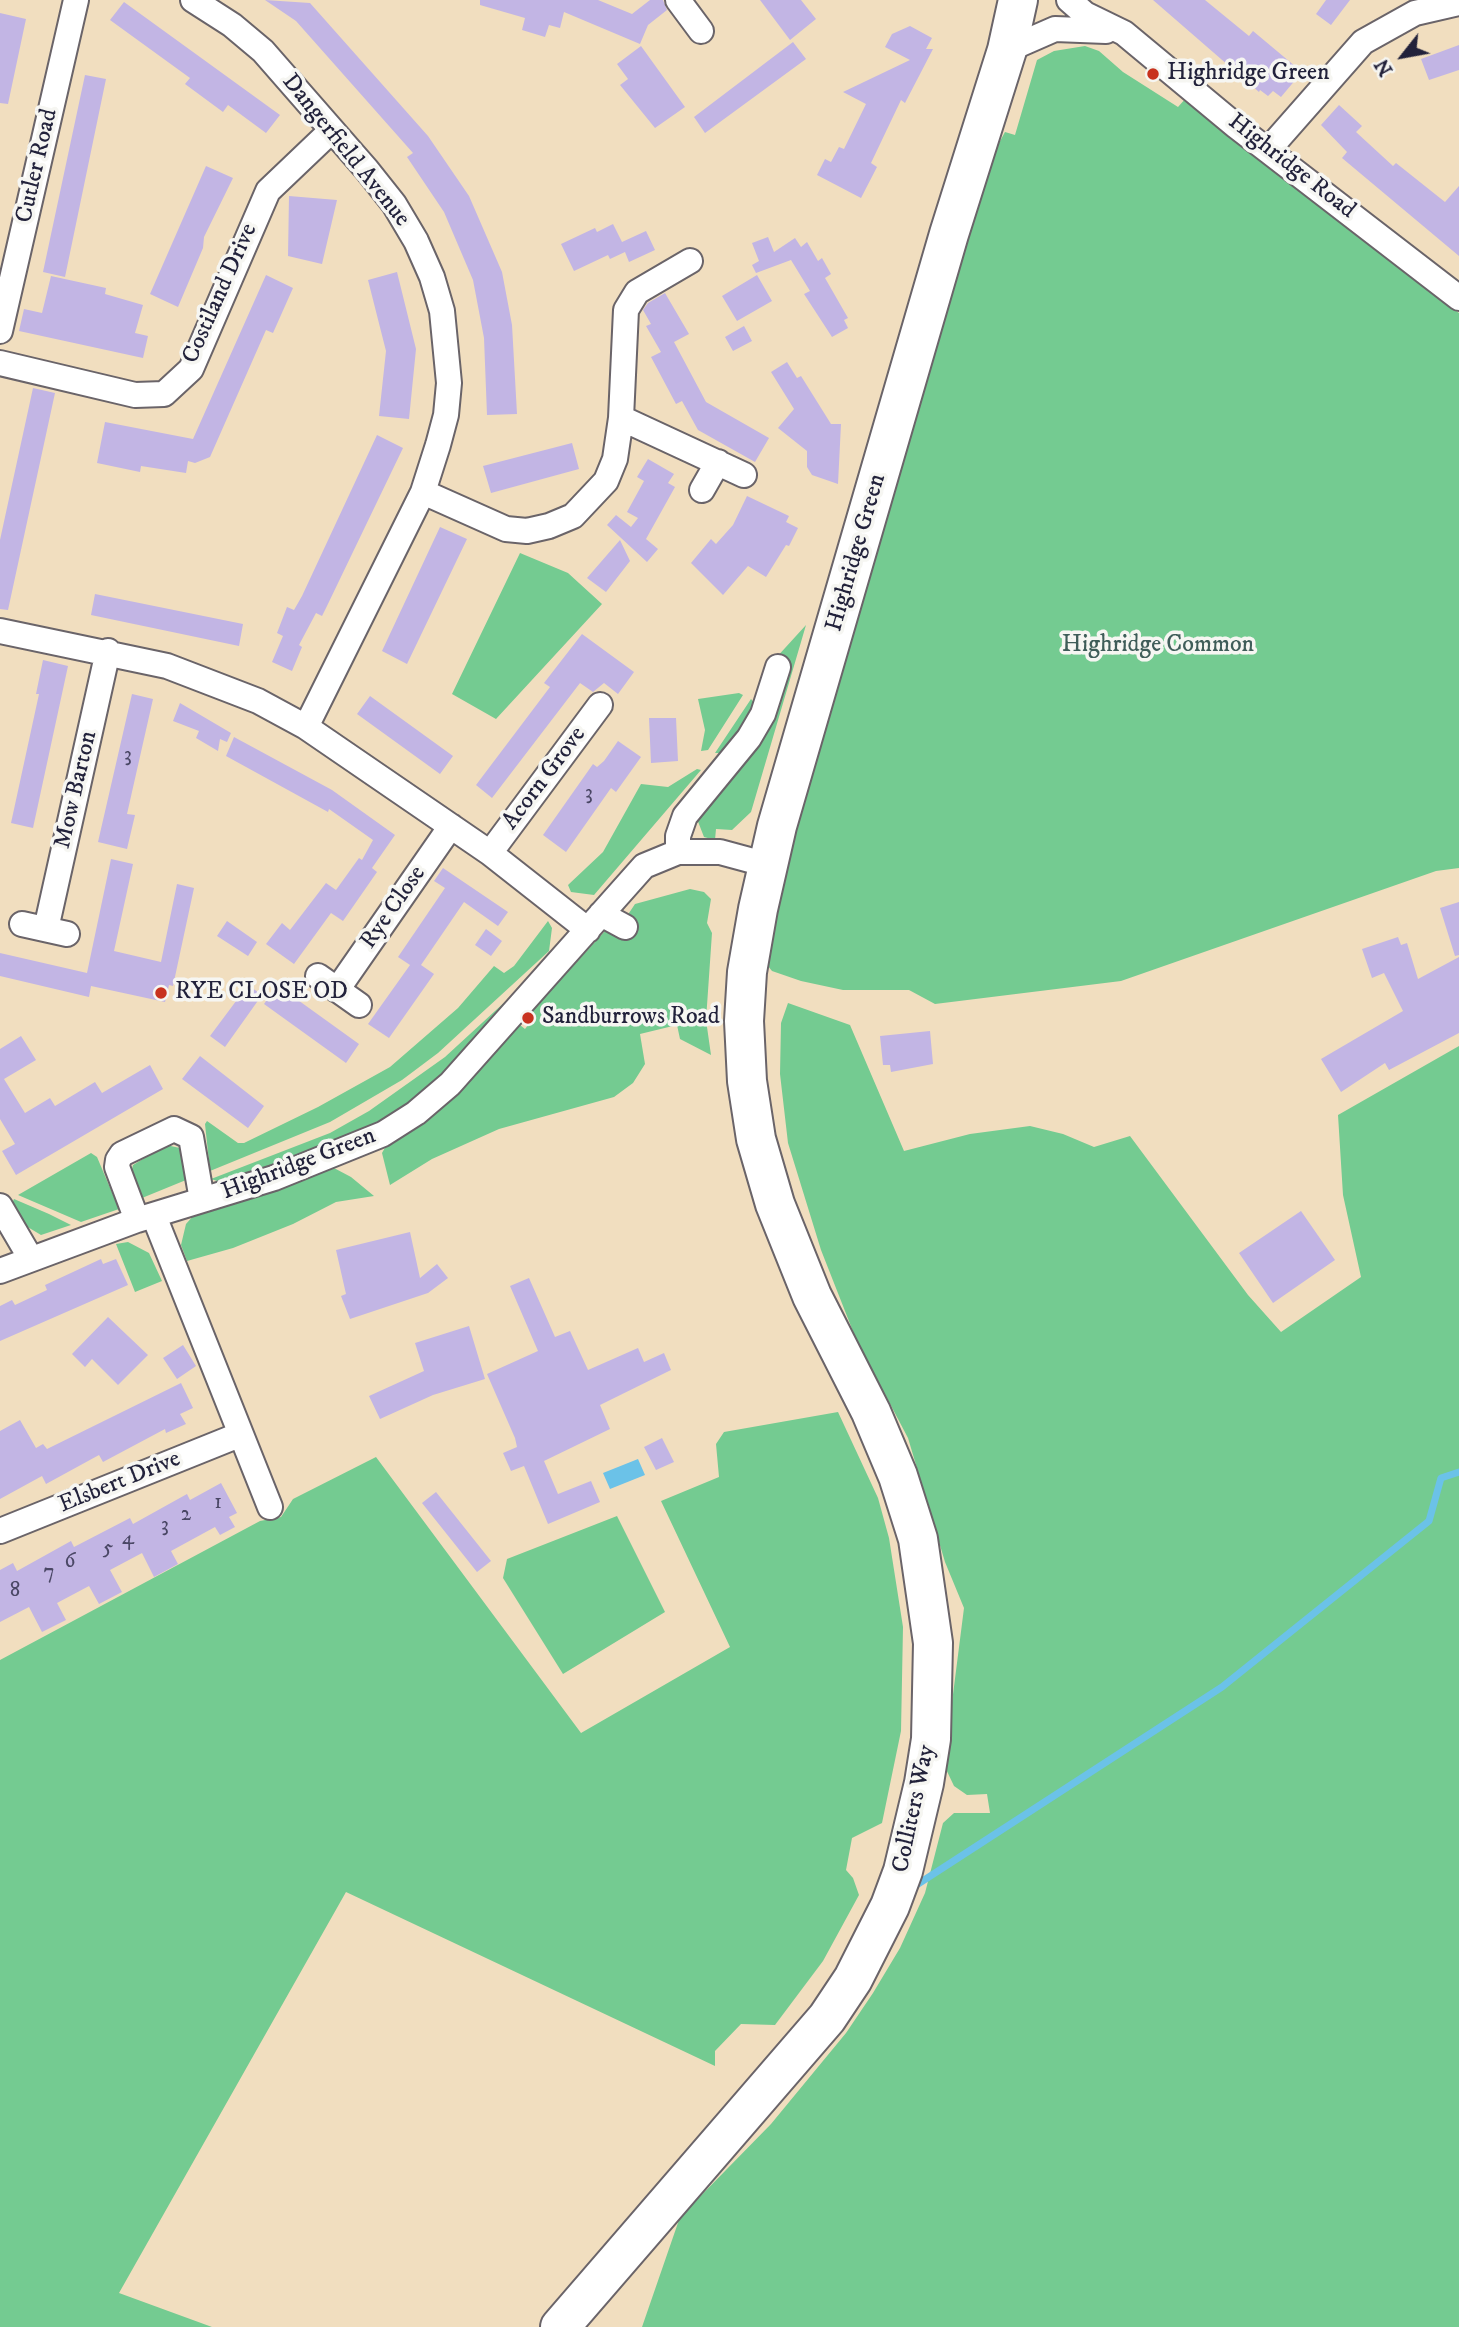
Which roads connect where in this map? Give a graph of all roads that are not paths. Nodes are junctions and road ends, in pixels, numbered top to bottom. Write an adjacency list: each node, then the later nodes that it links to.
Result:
1 (76, 0): 15 (street, Cutler Road)
2 (192, 0): 11 (street, Dangerfield Avenue)
3 (678, 0): 9 (street)
4 (1018, 0): 10 (highway, Highridge Green)
5 (1069, 0): 8 (street, Highridge Road)
6 (1101, 0): 8 (street, Highridge Road)
7 (1459, 3): 12 (street)
8 (1120, 29): 10 (street); 12 (street, Highridge Road)
9 (701, 32)
10 (1007, 50): 30 (highway, Highridge Green)
11 (332, 130): 16 (street, Costiland Drive); 21 (street, Dangerfield Avenue)
12 (1268, 150): 14 (street, Highridge Road)
13 (690, 261): 17 (street)
14 (1459, 298)
15 (0, 331)
16 (0, 363)
17 (621, 418): 18 (street); 21 (street)
18 (718, 462): 19 (street); 20 (street)
19 (744, 475)
20 (702, 490)
21 (423, 492): 26 (street, Dangerfield Avenue)
22 (0, 631): 23 (street)
23 (108, 651): 26 (street); 33 (street, Mow Barton)
24 (778, 667): 28 (street)
25 (600, 705): 29 (street, Acorn Grove)
26 (306, 727): 27 (street)
27 (451, 826): 29 (street); 34 (street, Rye Close)
28 (678, 852): 30 (street, Highridge Green); 31 (street, Highridge Green)
29 (490, 853): 31 (street)
30 (768, 865): 36 (highway, Highridge Green)
31 (595, 922): 32 (street); 35 (street, Highridge Green)
32 (625, 927)
33 (45, 929)
34 (359, 1005)
35 (202, 1200): 38 (street, Highridge Green); 38 (street)
36 (775, 1203): 44 (highway, Colliters Way)
37 (0, 1206): 39 (street)
38 (146, 1218): 39 (street, Highridge Green); 41 (street)
39 (31, 1259): 40 (street, Highridge Green)
40 (0, 1271)
41 (239, 1435): 42 (street); 43 (street, Elsbert Drive)
42 (270, 1507)
43 (0, 1531)
44 (560, 2327)

